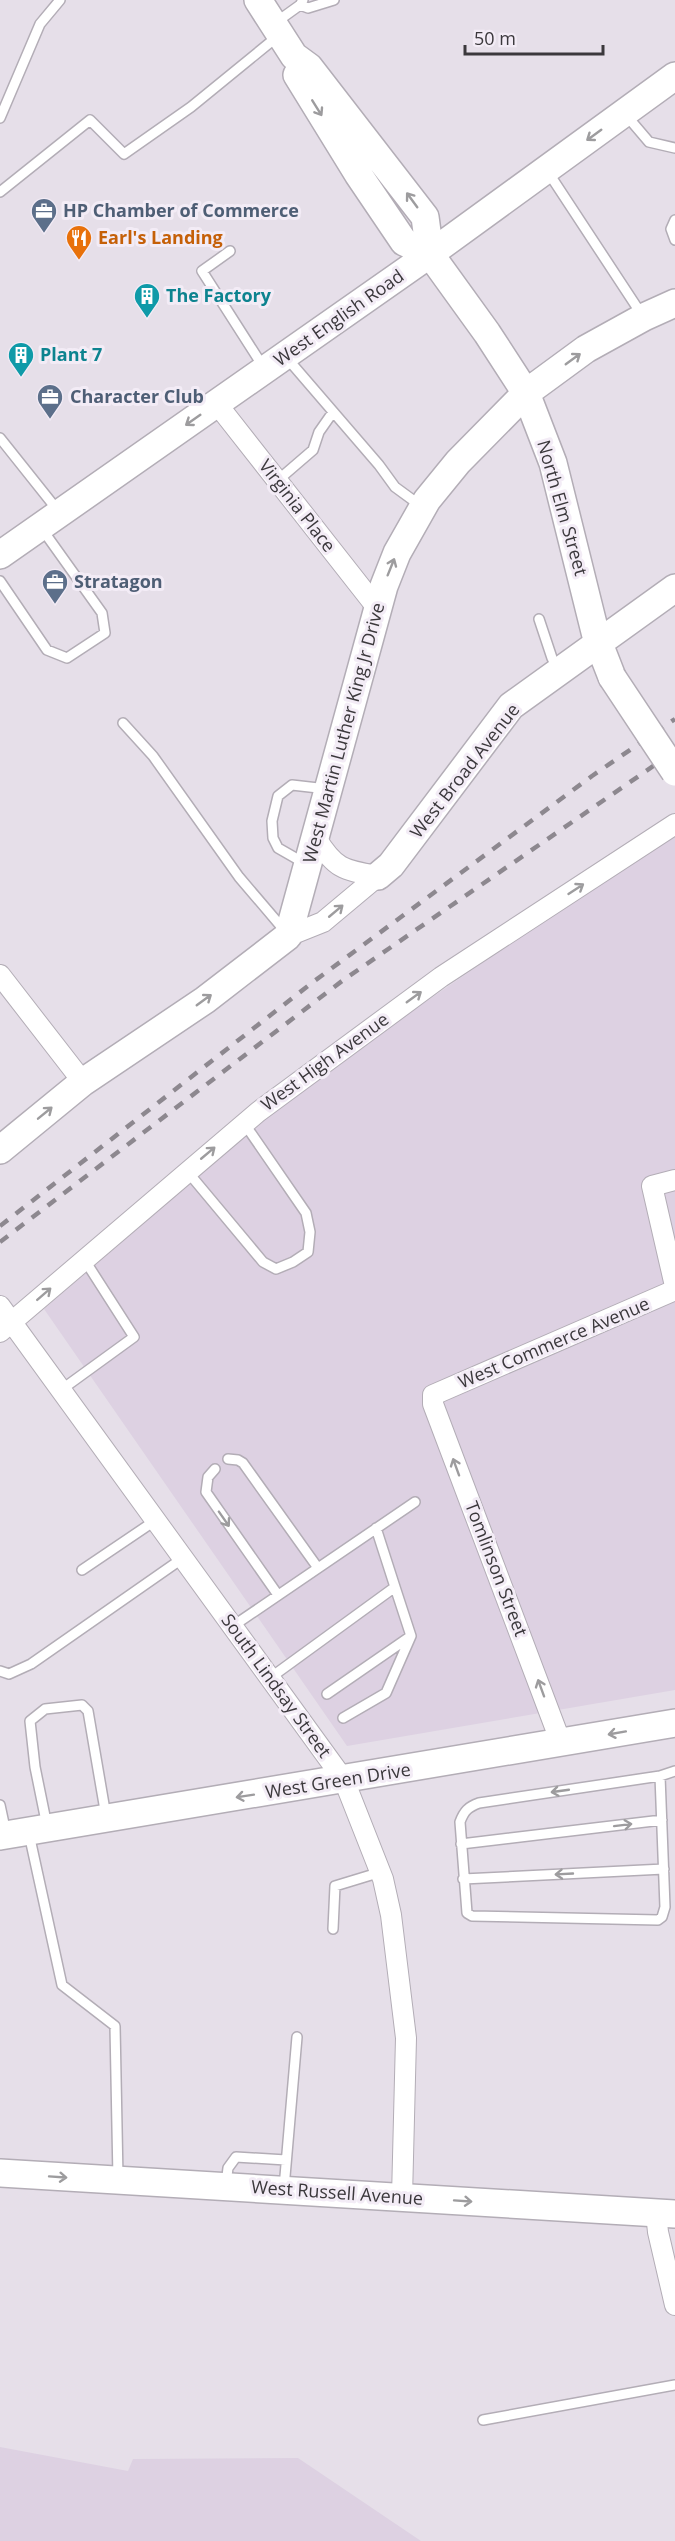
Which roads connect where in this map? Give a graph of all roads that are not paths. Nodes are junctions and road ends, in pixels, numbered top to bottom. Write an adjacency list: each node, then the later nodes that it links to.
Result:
1 (60, 0): 8 (lane)
2 (258, 0): 5 (main road, North Elm Street)
3 (334, 1): 4 (lane)
4 (301, 3): 5 (lane)
5 (282, 38): 11 (lane); 15 (main road, North Elm Street)
6 (675, 76): 7 (main road, West English Road)
7 (625, 113): 9 (lane); 10 (main road, West English Road, one-way to 10)
8 (0, 118)
9 (675, 148)
10 (546, 170): 15 (main road, West English Road); 17 (lane)
11 (2, 186)
12 (675, 220): 13 (lane)
13 (675, 240)
14 (230, 251): 18 (lane)
15 (430, 254): 18 (main road, West English Road); 19 (main road, North Elm Street)
16 (675, 303): 17 (main road, West Martin Luther King Jr Drive)
17 (644, 317): 19 (main road, West Martin Luther King Jr Drive, one-way to 17)
18 (275, 363): 20 (main road, West English Road); 21 (lane)
19 (526, 393): 24 (main road, West Martin Luther King Jr Drive); 31 (main road, North Elm Street)
20 (217, 404): 23 (street, Virginia Place); 25 (main road, West English Road, one-way to 25)
21 (333, 412): 23 (lane); 24 (lane)
22 (0, 438): 25 (lane)
23 (278, 481): 29 (street, Virginia Place)
24 (423, 508): 29 (main road, West Martin Luther King Jr Drive, one-way to 24)
25 (51, 520): 26 (main road, West English Road); 27 (lane)
26 (0, 555)
27 (0, 581)
28 (675, 588): 31 (main road, West Broad Avenue)
29 (378, 609): 35 (main road, West Martin Luther King Jr Drive)
30 (539, 619): 32 (lane)
31 (599, 643): 32 (main road, West Broad Avenue); 34 (main road, North Elm Street, bridge)
32 (559, 672): 39 (main road, West Broad Avenue)
33 (123, 723): 40 (lane)
34 (675, 772)
35 (329, 789): 37 (main road, West Martin Luther King Jr Drive); 38 (lane)
36 (675, 825): 43 (street, West High Avenue, one-way to 36)
37 (316, 838): 38 (main road, West Martin Luther King Jr Drive); 39 (street)
38 (308, 865): 40 (main road, West Martin Luther King Jr Drive)
39 (378, 876): 40 (street, West Broad Avenue, one-way to 39)
40 (288, 936): 42 (main road, one-way to 40)
41 (0, 975): 42 (street)
42 (83, 1082): 44 (main road, one-way to 42)
43 (244, 1123): 45 (street, West High Avenue, one-way to 43); 45 (lane)
44 (0, 1150)
45 (187, 1171): 47 (street, West High Avenue)
46 (675, 1180): 48 (street)
47 (84, 1259): 50 (street, West High Avenue, one-way to 47); 51 (lane)
48 (675, 1288): 52 (street, West Commerce Avenue)
49 (0, 1306): 50 (street, South Lindsay Street)
50 (6, 1327): 51 (street, South Lindsay Street)
51 (61, 1390): 56 (street, South Lindsay Street)
52 (434, 1395): 70 (street, Tomlinson Street, one-way to 52)
53 (228, 1459): 59 (lane)
54 (215, 1469): 62 (lane, one-way to 62)
55 (415, 1502): 57 (lane)
56 (156, 1520): 58 (street, South Lindsay Street); 60 (lane)
57 (376, 1528): 59 (lane); 61 (lane)
58 (183, 1558): 63 (street, South Lindsay Street); 65 (lane)
59 (318, 1568): 62 (lane)
60 (82, 1570)
61 (395, 1587): 64 (lane); 66 (lane)
62 (278, 1595): 63 (lane)
63 (232, 1626): 66 (street, South Lindsay Street)
64 (411, 1636): 67 (lane); 68 (lane)
65 (0, 1671)
66 (270, 1678): 73 (street, South Lindsay Street)
67 (327, 1694)
68 (343, 1718)
69 (675, 1723): 70 (main road, West Green Drive, one-way to 70)
70 (561, 1743): 73 (main road, West Green Drive)
71 (675, 1771): 72 (lane)
72 (660, 1776): 76 (lane); 78 (lane, one-way to 78)
73 (344, 1780): 75 (main road, West Green Drive, one-way to 75); 80 (street, South Lindsay Street)
74 (0, 1805): 77 (lane)
75 (106, 1819): 77 (main road, West Green Drive); 77 (lane)
76 (662, 1820): 78 (lane, one-way to 76); 79 (lane)
77 (21, 1833): 86 (lane)
78 (461, 1844): 81 (lane)
79 (664, 1869): 81 (lane, one-way to 81); 81 (lane)
80 (381, 1872): 82 (lane); 89 (street, South Lindsay Street)
81 (463, 1879)
82 (333, 1929)
83 (297, 2037): 84 (lane)
84 (286, 2160): 87 (lane); 88 (lane)
85 (0, 2173): 86 (main road, West Russell Avenue, one-way to 86)
86 (118, 2182): 87 (main road, West Russell Avenue)
87 (226, 2186): 88 (main road, West Russell Avenue)
88 (284, 2190): 89 (main road, West Russell Avenue)
89 (402, 2197): 90 (main road, West Russell Avenue, one-way to 90)
90 (666, 2214): 91 (street)
91 (675, 2305)
92 (675, 2385): 93 (lane)
93 (483, 2420)

